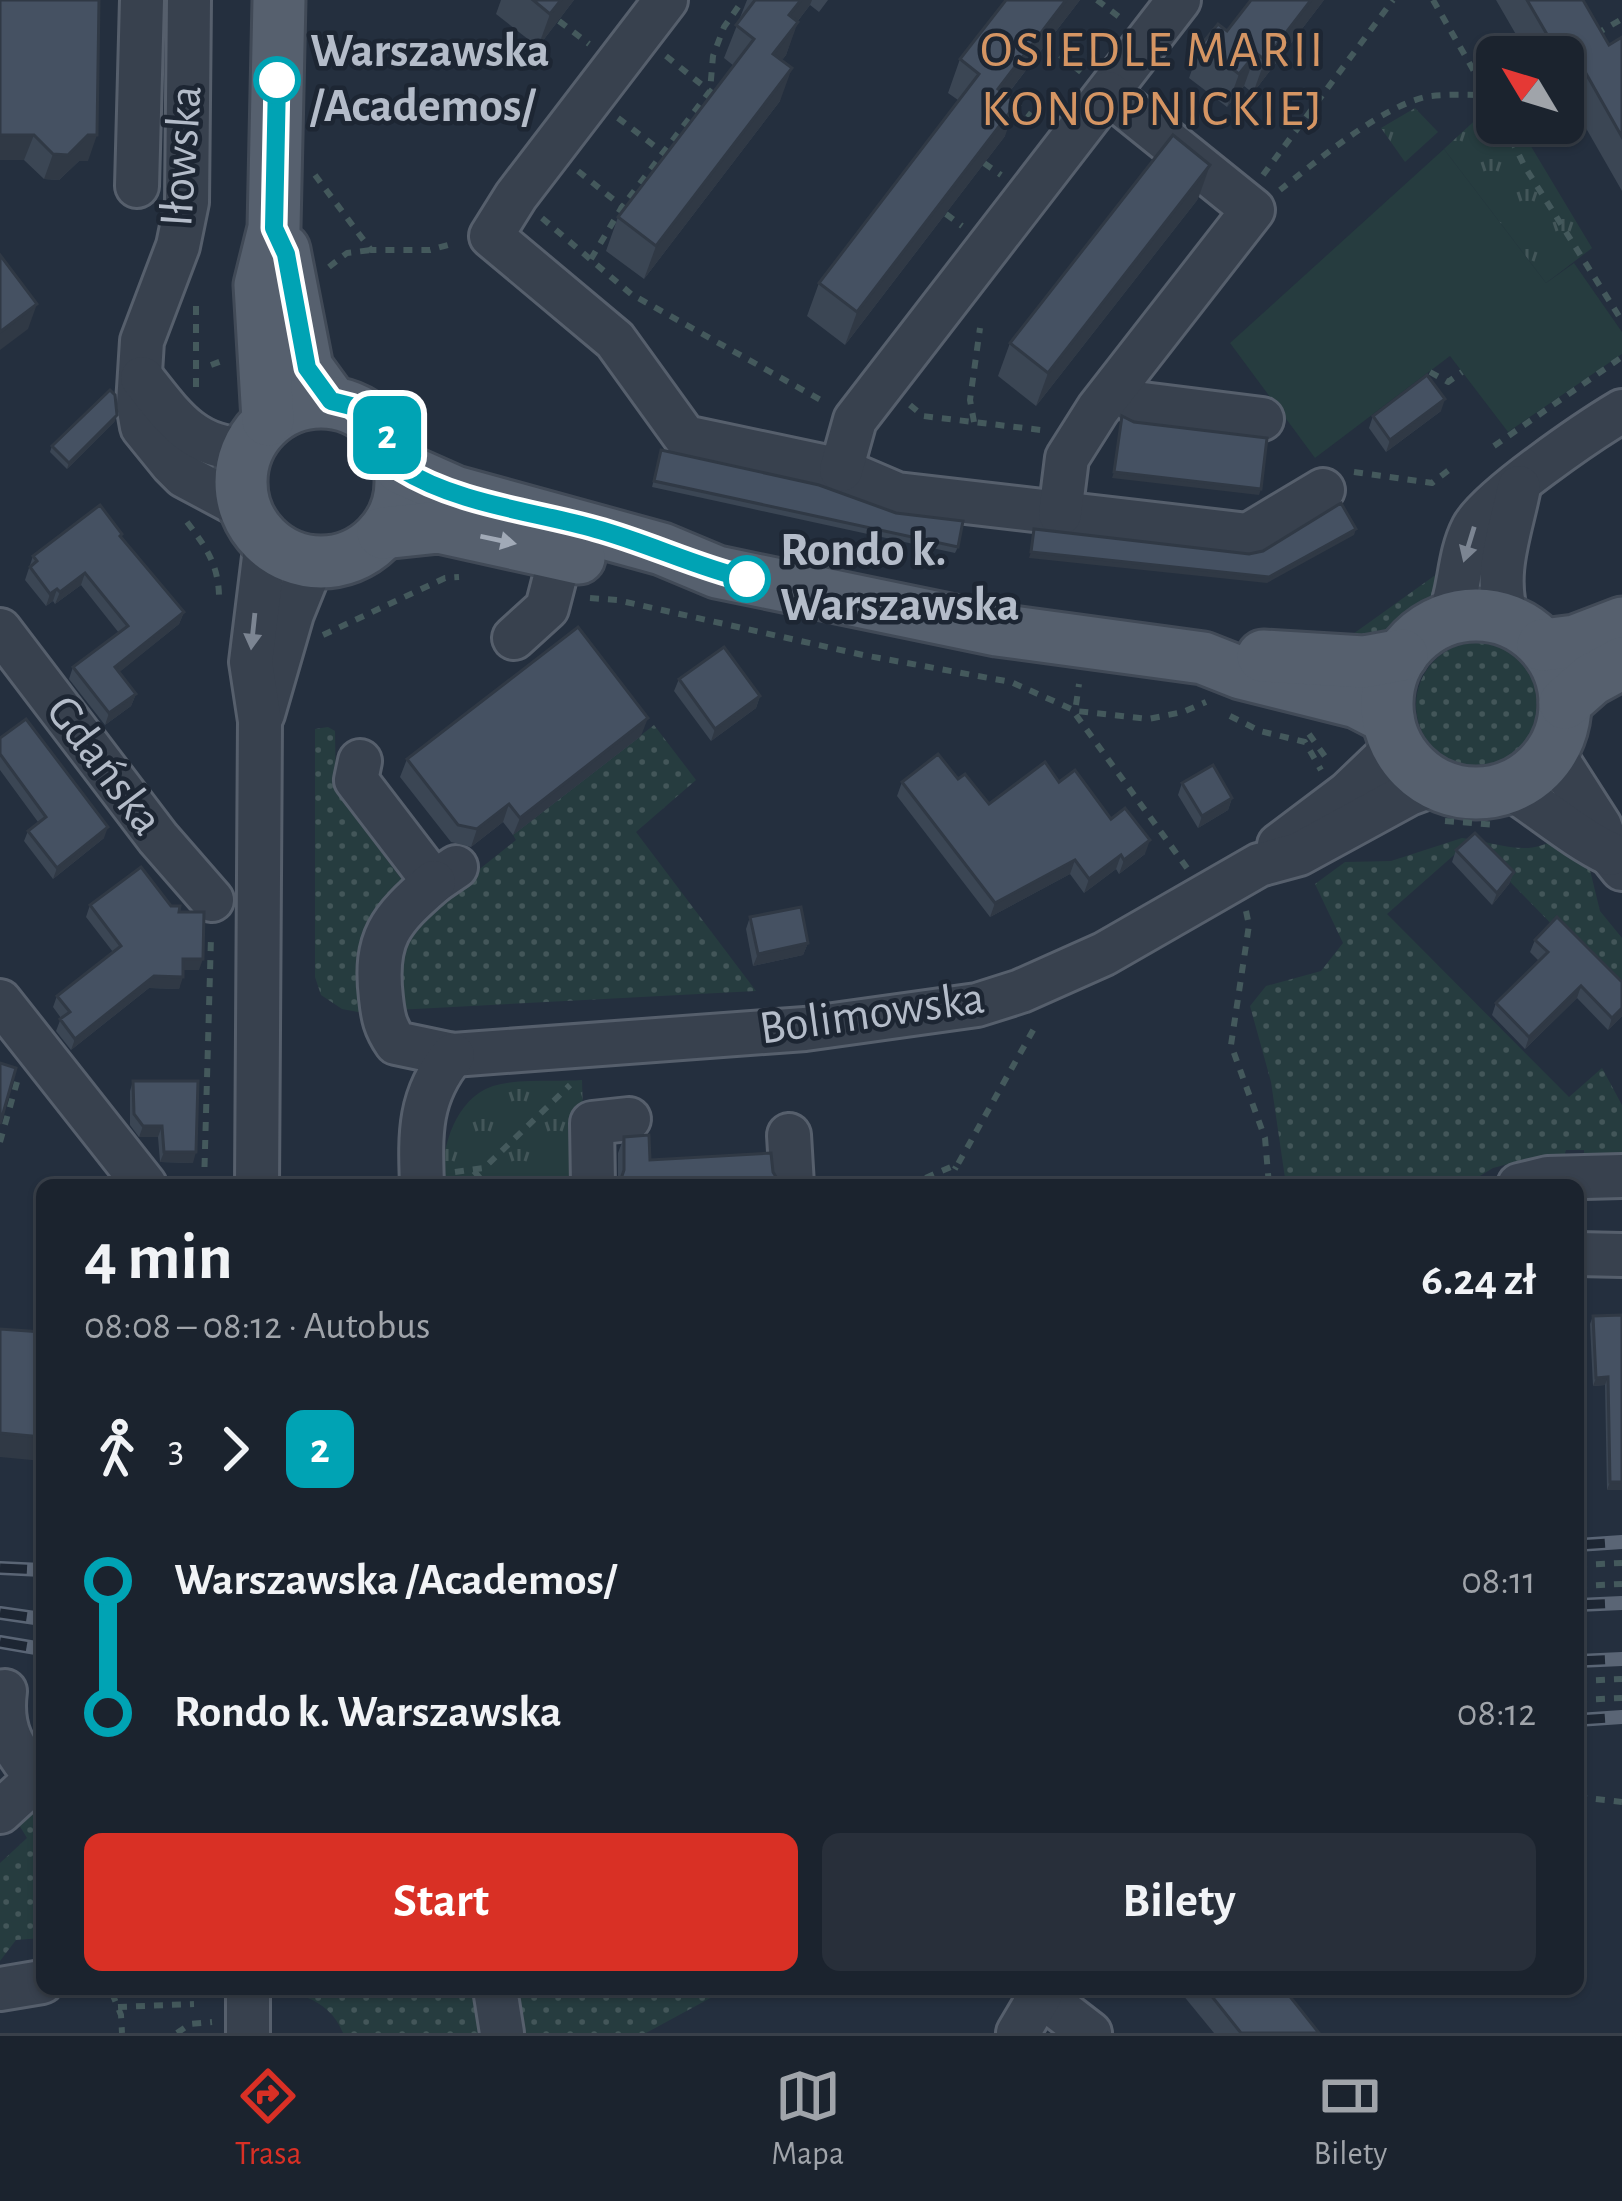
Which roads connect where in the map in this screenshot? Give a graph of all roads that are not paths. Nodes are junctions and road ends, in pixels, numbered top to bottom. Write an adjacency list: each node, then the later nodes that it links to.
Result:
1 (142, 0): 7 (street)
2 (189, 0): 9 (street, Iłowska)
3 (279, 0): 8 (main road)
4 (666, 0): 16 (street)
5 (1179, 0): 6 (street)
6 (1108, 93): 10 (street); 16 (street)
7 (137, 186)
8 (274, 228): 11 (main road); 14 (main road)
9 (142, 378): 14 (street); 20 (street, Iłowska)
10 (1118, 384): 13 (street); 19 (street)
11 (331, 401): 14 (main road); 15 (main road)
12 (1622, 412): 17 (street)
13 (1262, 419)
14 (258, 435): 20 (main road)
15 (400, 468): 21 (main road); 23 (main road)
16 (841, 470): 19 (street)
17 (1519, 487): 25 (street, one-way to 25); 28 (street)
18 (1323, 490): 19 (street)
19 (1060, 514)
20 (255, 525): 22 (main road); 33 (street, one-way to 33)
21 (383, 533): 22 (main road); 24 (main road, one-way to 24)
22 (313, 562): 33 (street)
23 (717, 572): 24 (main road); 32 (main road)
24 (556, 575): 29 (street)
25 (1448, 620): 28 (main road); 30 (main road)
26 (1622, 623): 28 (main road)
27 (0, 630): 41 (street, Gdańska)
28 (1525, 633): 34 (main road)
29 (514, 638)
30 (1402, 655): 32 (main road); 35 (main road)
31 (1622, 664): 34 (main road)
32 (1220, 694): 35 (main road)
33 (260, 721): 48 (street)
34 (1558, 727): 37 (main road); 39 (street)
35 (1393, 732): 38 (main road); 40 (street, Bolimowska)
36 (360, 761): 43 (street, Bolimowska)
37 (1526, 798): 38 (main road); 39 (street)
38 (1432, 805): 40 (street, Bolimowska)
39 (1618, 856)
40 (1259, 865): 43 (street, Bolimowska)
41 (212, 899)
42 (0, 1001): 47 (street)
43 (453, 1054): 49 (street)
44 (629, 1119): 50 (street)
45 (789, 1135): 51 (street)
46 (1622, 1176): 52 (street)
47 (141, 1179)
48 (257, 1179)
49 (422, 1179)
50 (593, 1179)
51 (792, 1179)
52 (1544, 1179)
53 (1584, 1254): 54 (street)
54 (1622, 1255)
55 (5, 1691): 56 (street)
56 (36, 1777)
57 (36, 1779): 58 (street)
58 (0, 1812)
59 (36, 1983): 60 (street)
60 (0, 1989)
61 (496, 1995): 64 (street)
62 (1035, 1995): 65 (street)
63 (1042, 1995): 66 (street)
64 (502, 2033)
65 (1018, 2033)
66 (1090, 2033)

